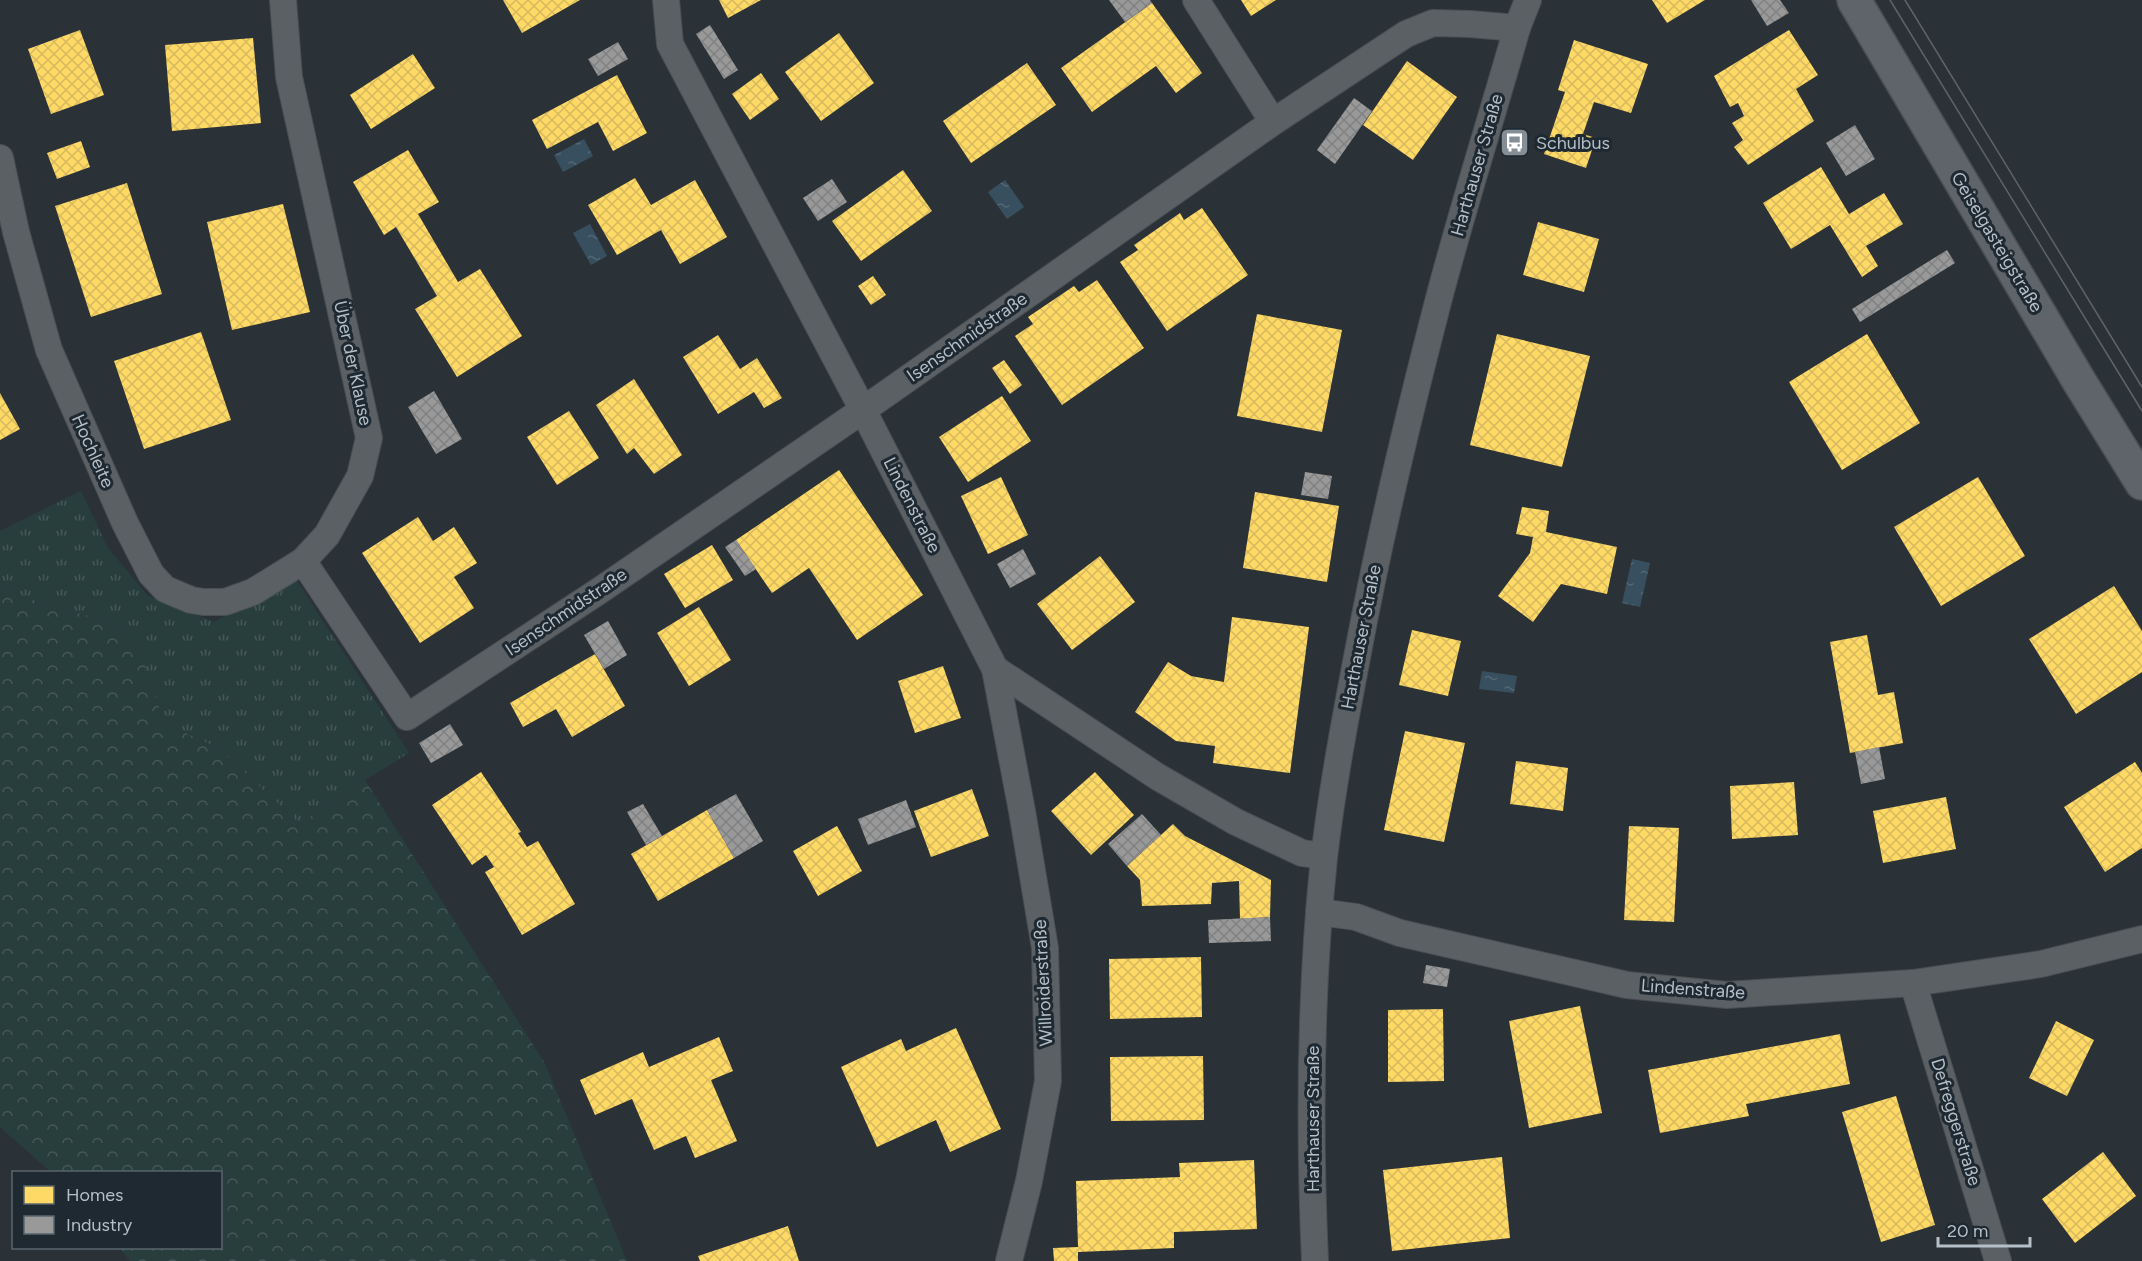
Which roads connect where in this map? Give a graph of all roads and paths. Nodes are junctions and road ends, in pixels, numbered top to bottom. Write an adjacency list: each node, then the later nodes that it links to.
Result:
1 (284, 0): 11 (street, Über der Klause)
2 (666, 0): 9 (street, Lindenstraße)
3 (1196, 0): 7 (street)
4 (1528, 0): 6 (street)
5 (1854, 0): 10 (main road, Geiselgasteigstraße)
6 (1516, 28): 7 (street, Isenschmidstraße); 13 (street, Harthauser Straße)
7 (1273, 122): 9 (street, Isenschmidstraße)
8 (0, 158): 11 (street, Hochleite)
9 (863, 410): 11 (street, Isenschmidstraße); 12 (street, Lindenstraße)
10 (2142, 483)
11 (303, 561)
12 (995, 669): 13 (street, Lindenstraße); 17 (street, Willroiderstraße)
13 (1324, 856): 14 (street, Harthauser Straße)
14 (1319, 912): 16 (street, Lindenstraße); 18 (street, Harthauser Straße)
15 (2142, 939): 16 (street, Lindenstraße)
16 (1913, 983): 19 (street, Defreggerstraße)
17 (1009, 1261)
18 (1315, 1261)
19 (1998, 1261)

